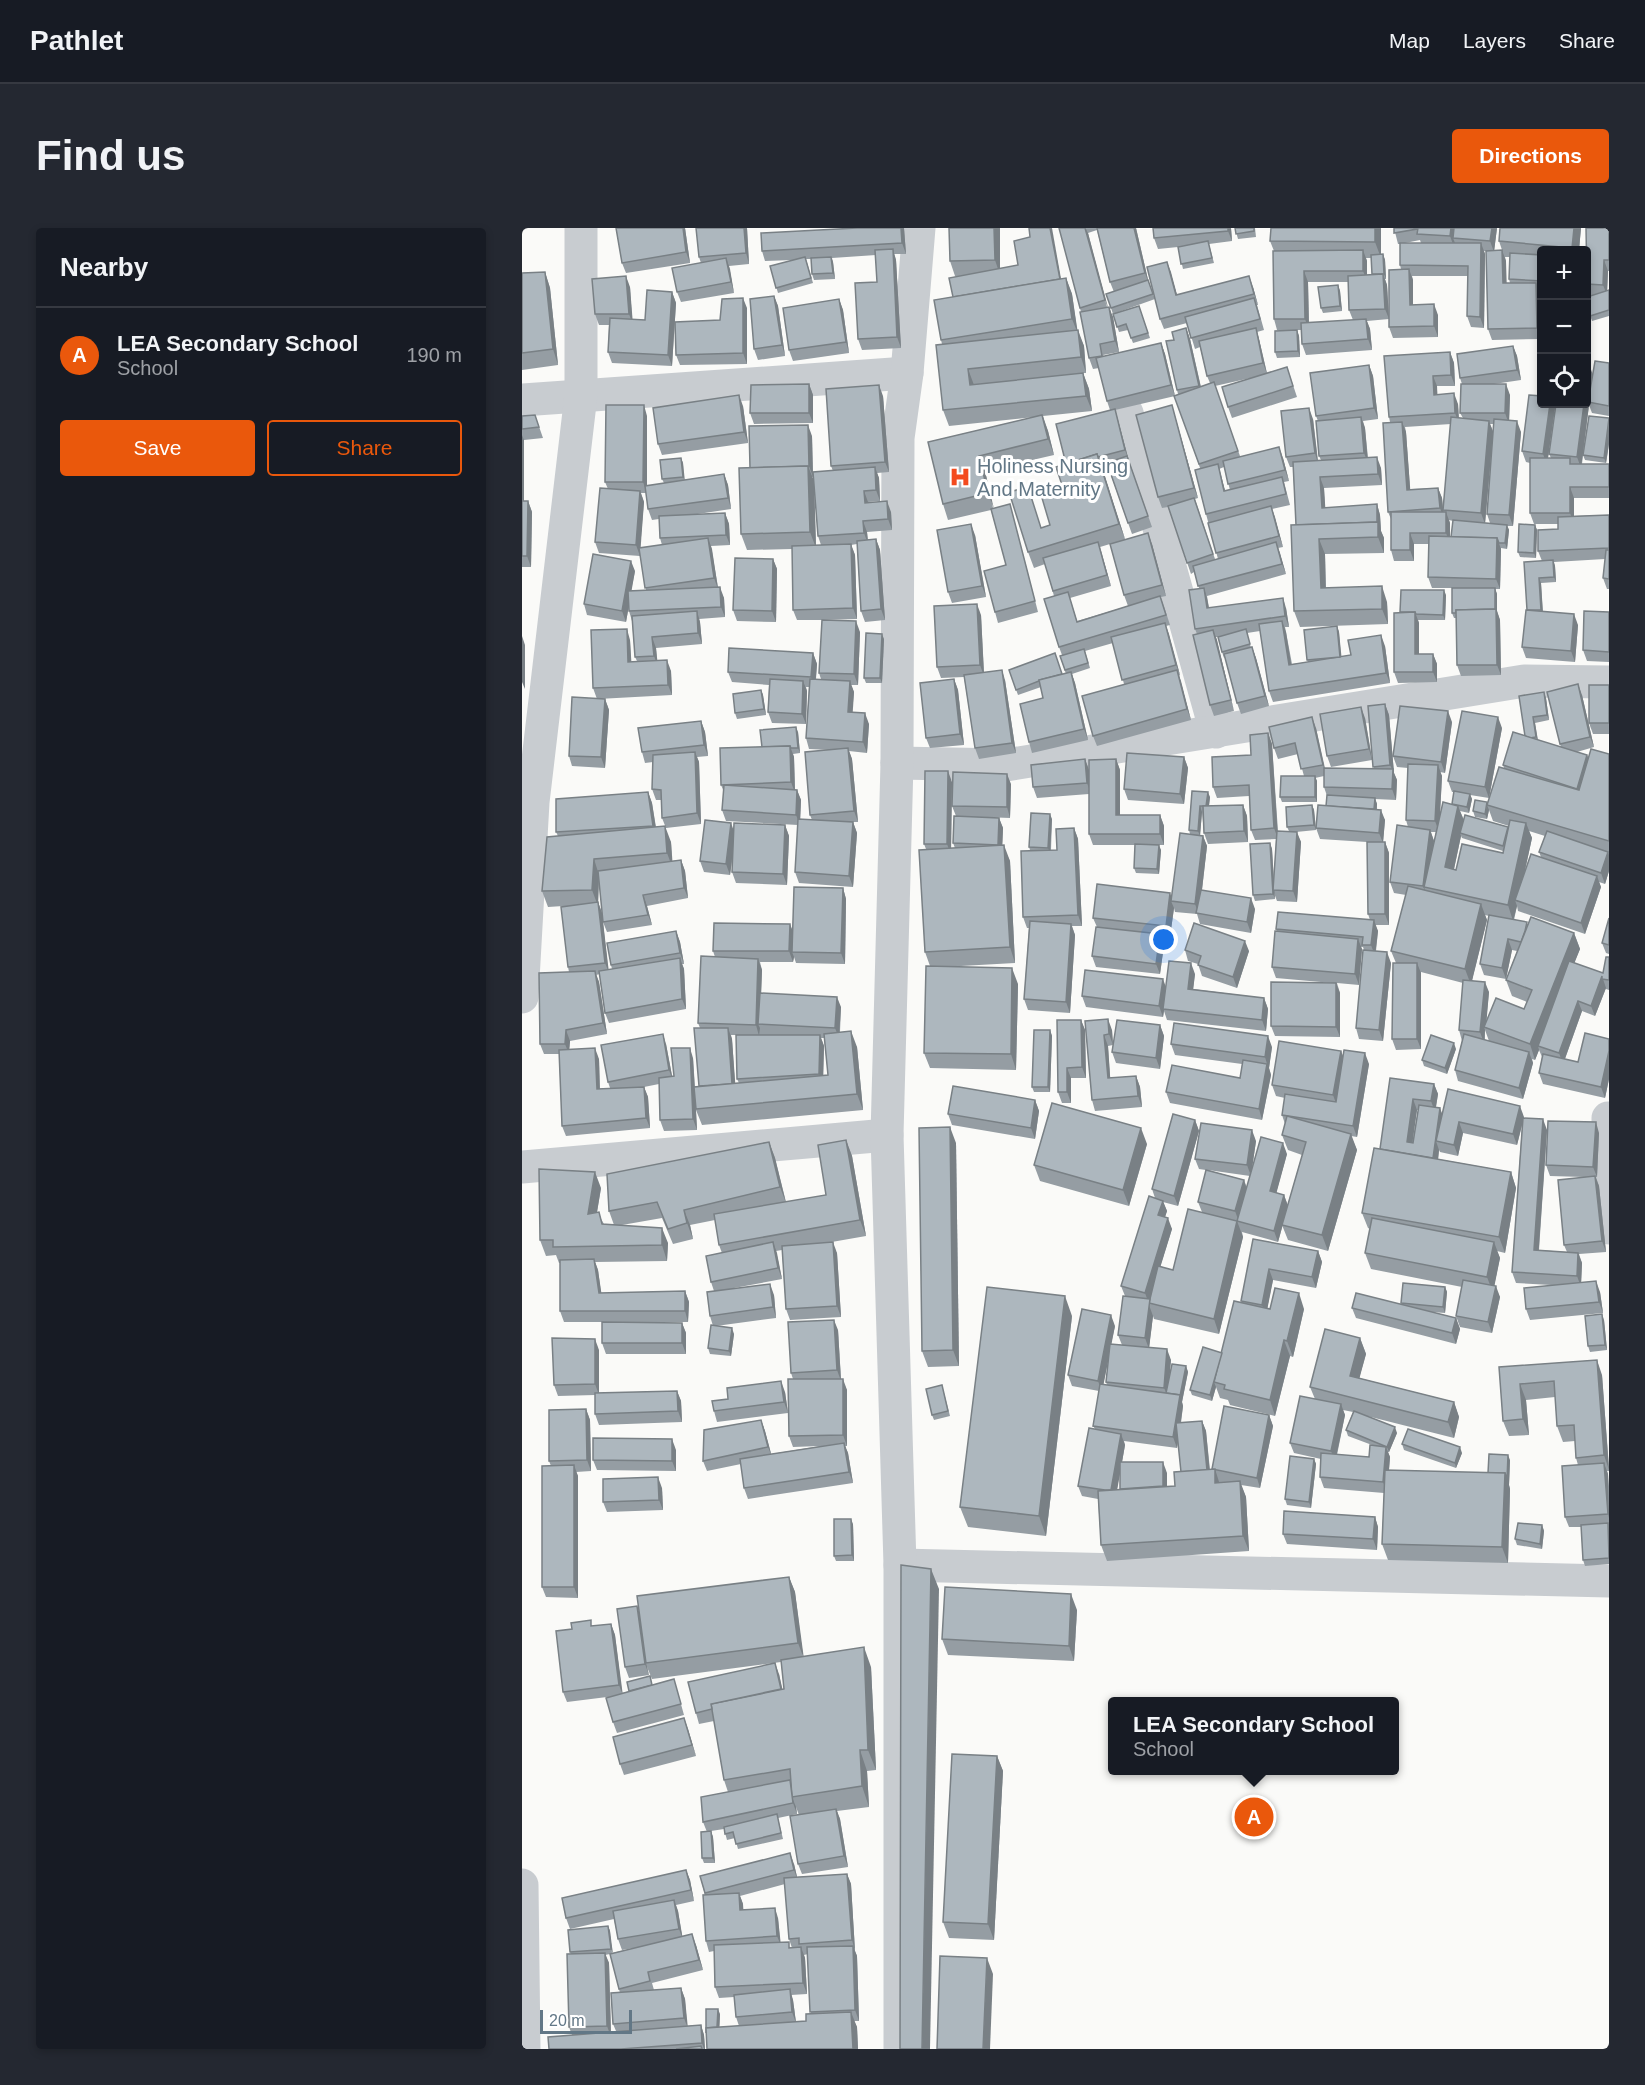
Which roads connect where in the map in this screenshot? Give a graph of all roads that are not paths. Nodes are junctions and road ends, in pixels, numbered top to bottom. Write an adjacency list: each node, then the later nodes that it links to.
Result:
1 (581, 228): 4 (street)
2 (919, 228): 3 (street)
3 (907, 373): 4 (street); 9 (street)
4 (581, 395): 5 (street); 10 (street)
5 (522, 400)
6 (1127, 413): 8 (street)
7 (1609, 682): 8 (street)
8 (1216, 732): 9 (street)
9 (897, 763): 12 (street)
10 (522, 997)
11 (1608, 1118): 14 (street)
12 (887, 1135): 13 (street); 15 (street)
13 (522, 1167)
14 (1609, 1228)
15 (900, 1565): 16 (street); 19 (street)
16 (1609, 1581)
17 (522, 1885): 18 (street)
18 (524, 2049)
19 (900, 2049)

